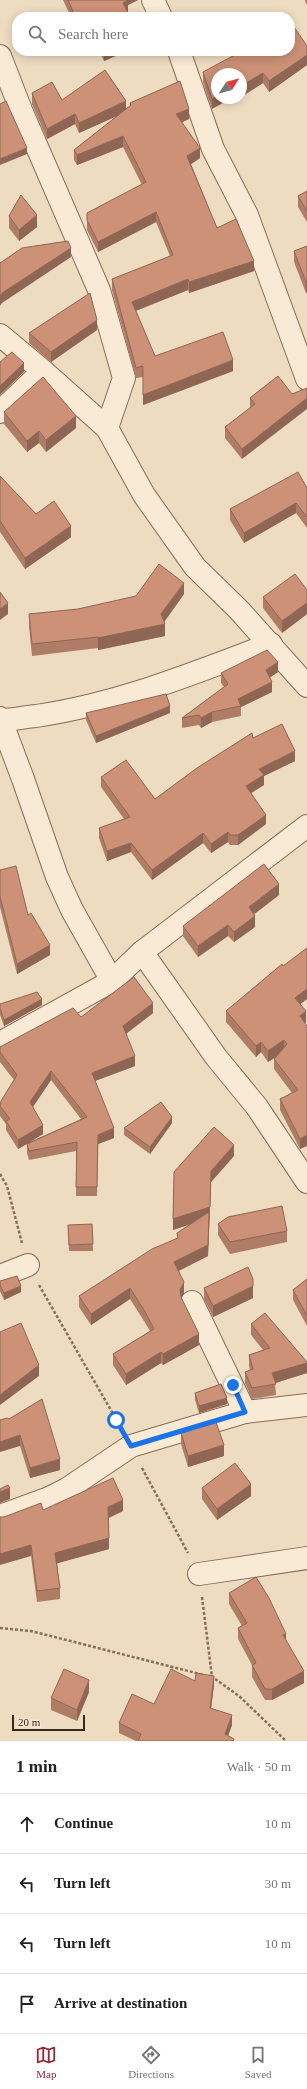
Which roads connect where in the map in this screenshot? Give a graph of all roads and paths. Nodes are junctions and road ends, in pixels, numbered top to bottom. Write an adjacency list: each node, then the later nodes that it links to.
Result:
1 (153, 0): 2 (street)
2 (159, 12)
3 (0, 56): 9 (street)
4 (181, 56): 7 (street)
5 (0, 335): 6 (street)
6 (44, 371): 8 (street); 9 (street)
7 (307, 379)
8 (0, 412)
9 (107, 428): 10 (street)
10 (272, 644): 11 (street); 12 (street)
11 (307, 686)
12 (0, 720): 16 (street)
13 (307, 826): 14 (street)
14 (297, 845): 15 (street)
15 (142, 952): 16 (street); 19 (street)
16 (112, 981): 17 (street)
17 (0, 1043)
18 (0, 1174): 20 (path)
19 (307, 1182)
20 (28, 1265): 21 (street); 25 (path)
21 (0, 1276)
22 (192, 1302): 24 (street)
23 (307, 1405): 24 (street)
24 (245, 1412): 25 (street)
25 (131, 1446): 26 (street); 28 (path)
26 (0, 1516)
27 (307, 1558): 28 (street)
28 (199, 1574): 30 (path)
29 (0, 1628): 30 (path)
30 (212, 1677): 31 (path)
31 (286, 1741)

